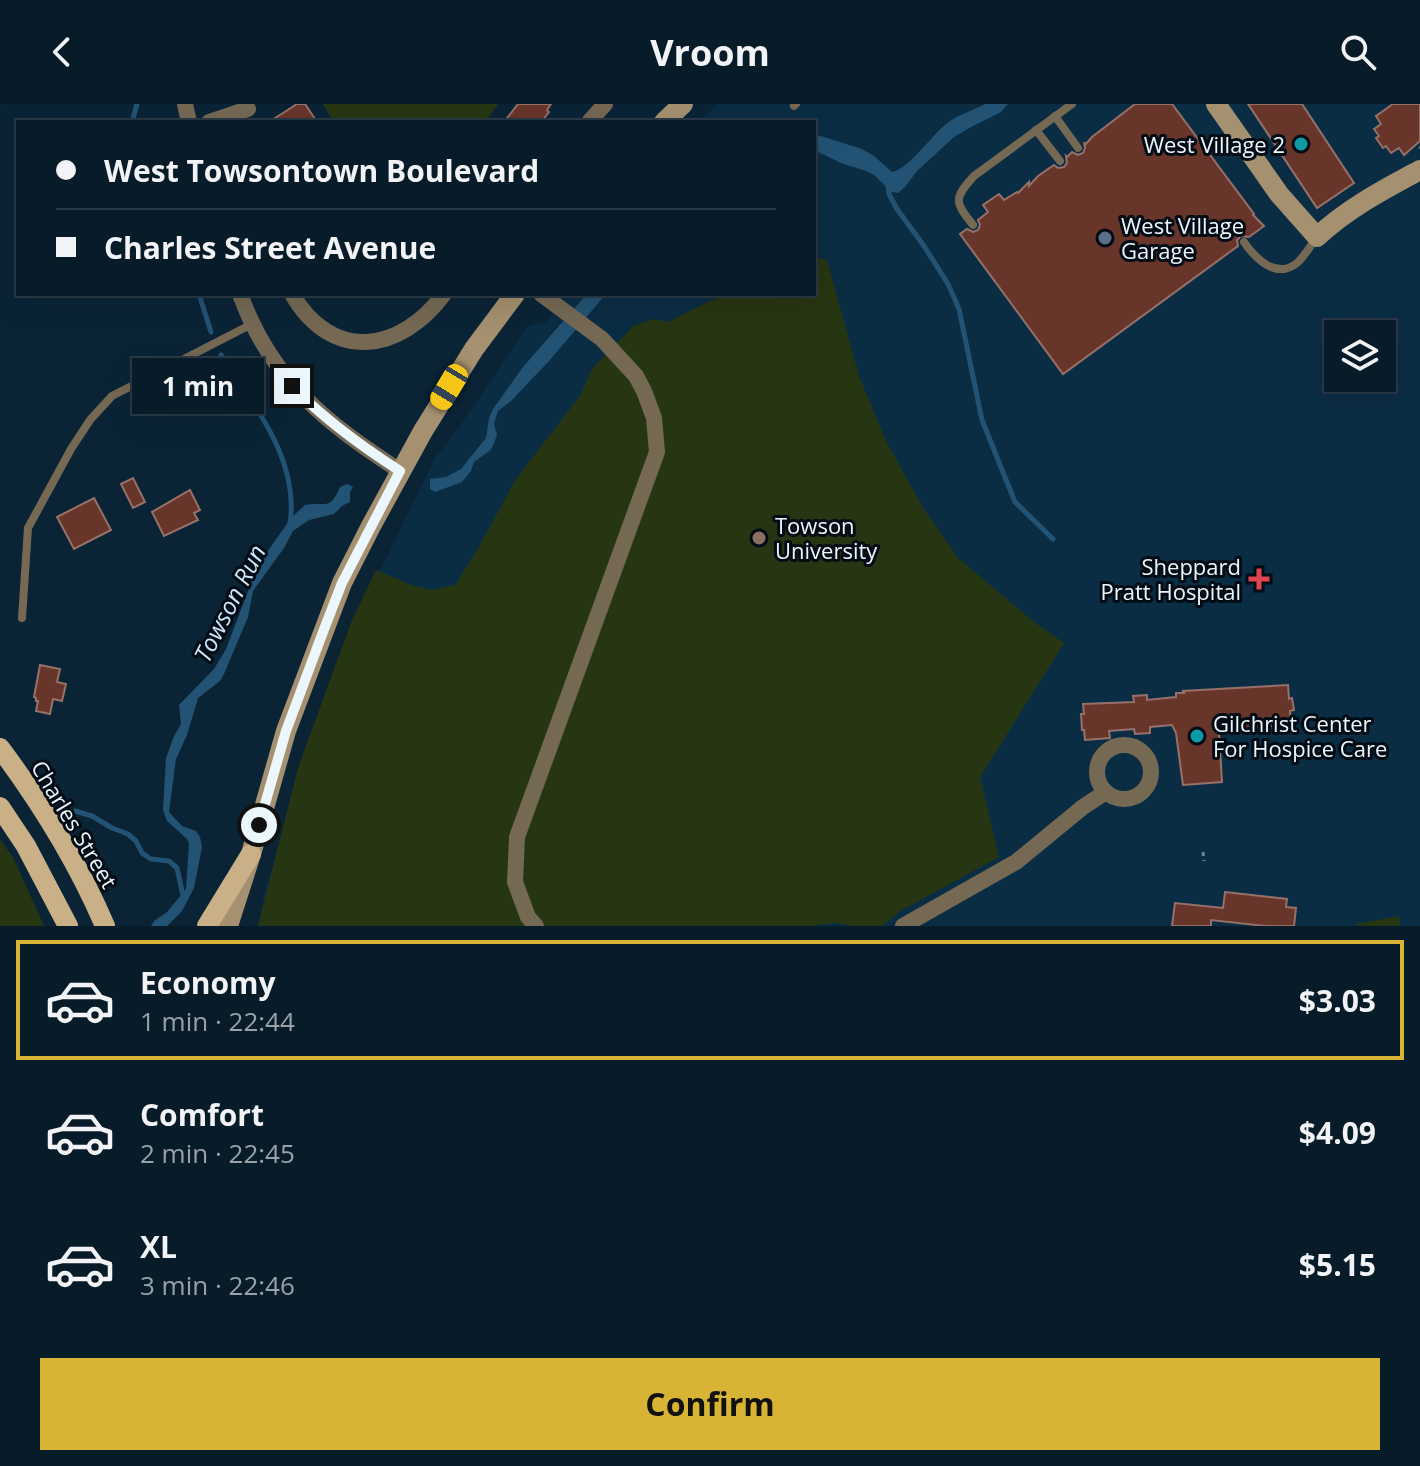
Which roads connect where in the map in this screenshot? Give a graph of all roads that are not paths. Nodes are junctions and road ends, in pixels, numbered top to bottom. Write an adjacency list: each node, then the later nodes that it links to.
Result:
1 (605, 104): 8 (street)
2 (683, 104): 9 (main road)
3 (1072, 104): 6 (lane)
4 (1216, 104): 15 (main road)
5 (249, 112): 7 (street)
6 (1055, 116): 10 (lane); 11 (lane)
7 (217, 120)
8 (591, 120)
9 (666, 120)
10 (1036, 130): 12 (lane); 14 (lane)
11 (1078, 148)
12 (1060, 161)
13 (1420, 170): 15 (main road)
14 (973, 225)
15 (1317, 237): 16 (lane)
16 (1244, 242)
17 (241, 296): 22 (street)
18 (293, 296): 19 (street)
19 (442, 296)
20 (514, 296): 23 (main road)
21 (544, 296): 33 (street)
22 (252, 324): 23 (street); 24 (lane)
23 (400, 471): 28 (main road)
24 (22, 618)
25 (0, 748): 30 (main road, Charles Street)
26 (1106, 792): 34 (street)
27 (0, 807): 29 (main road)
28 (251, 854): 31 (main road); 32 (main road)
29 (68, 926)
30 (105, 926)
31 (207, 926)
32 (228, 926)
33 (536, 926)
34 (903, 926)

